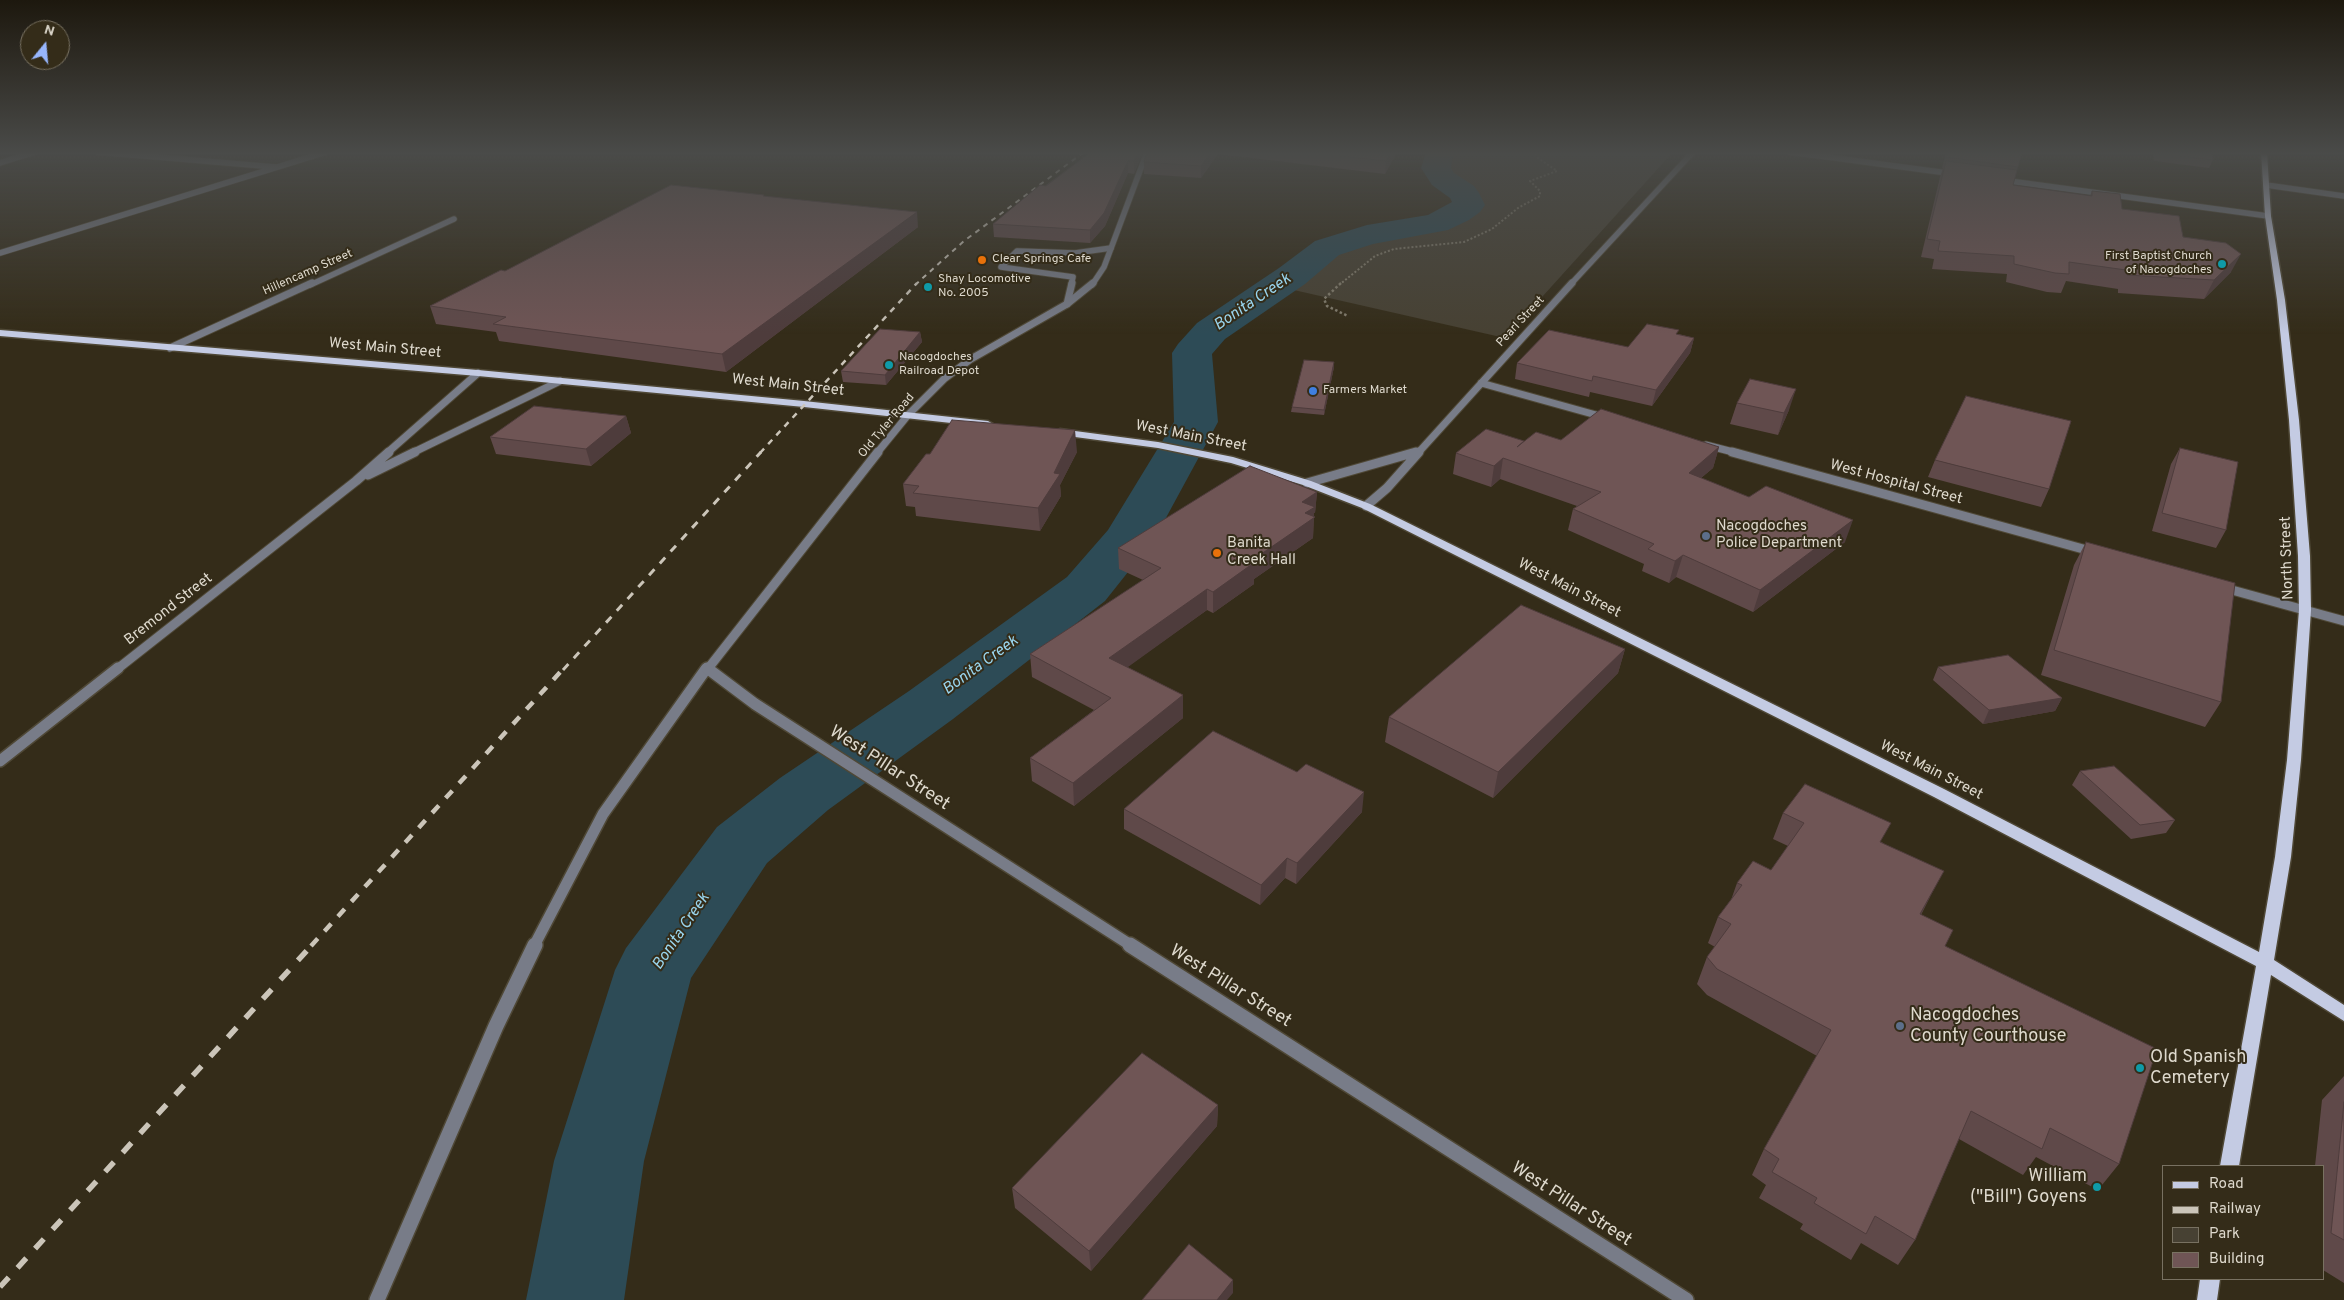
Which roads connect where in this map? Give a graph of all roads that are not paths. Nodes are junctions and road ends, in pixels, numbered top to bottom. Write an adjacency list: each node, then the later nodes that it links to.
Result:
1 (133, 213): 9 (street)
2 (1124, 213): 8 (street, Old Tyler Road)
3 (1637, 213): 15 (street, Pearl Street)
4 (2243, 213): 6 (street)
5 (2268, 213): 6 (main road, North Street)
6 (2268, 216): 27 (main road, North Street)
7 (454, 219): 12 (street, Hillencamp Street)
8 (1111, 248): 10 (street, Old Tyler Road); 10 (street)
9 (0, 253)
10 (1067, 304): 16 (street, Old Tyler Road)
11 (0, 333): 12 (main road, West Main Street)
12 (170, 348): 13 (main road, West Main Street)
13 (478, 374): 14 (main road, West Main Street); 22 (street, Bremond Street)
14 (560, 381): 16 (main road, West Main Street); 22 (street, Bremond Street)
15 (1481, 383): 17 (street); 21 (street, Pearl Street)
16 (908, 415): 18 (main road, West Main Street); 29 (street, Old Tyler Road)
17 (1615, 420)
18 (994, 424)
19 (1051, 431): 23 (main road, West Main Street)
20 (1701, 443): 25 (street, West Hospital Street)
21 (1418, 452): 23 (street); 24 (street, Pearl Street)
22 (356, 481): 30 (street, Bremond Street)
23 (1306, 482): 24 (main road, West Main Street)
24 (1366, 506): 31 (main road, West Main Street)
25 (2104, 554)
26 (2209, 584): 27 (street)
27 (2305, 610): 28 (street); 31 (main road, North Street)
28 (2344, 621)
29 (706, 669): 35 (street, Old Tyler Road); 36 (street, West Pillar Street)
30 (0, 761)
31 (2265, 963): 32 (main road, West Main Street); 33 (main road, North Street)
32 (2344, 1014)
33 (2230, 1165)
34 (2210, 1280): 37 (main road)
35 (378, 1300)
36 (1686, 1300)
37 (2206, 1300)

